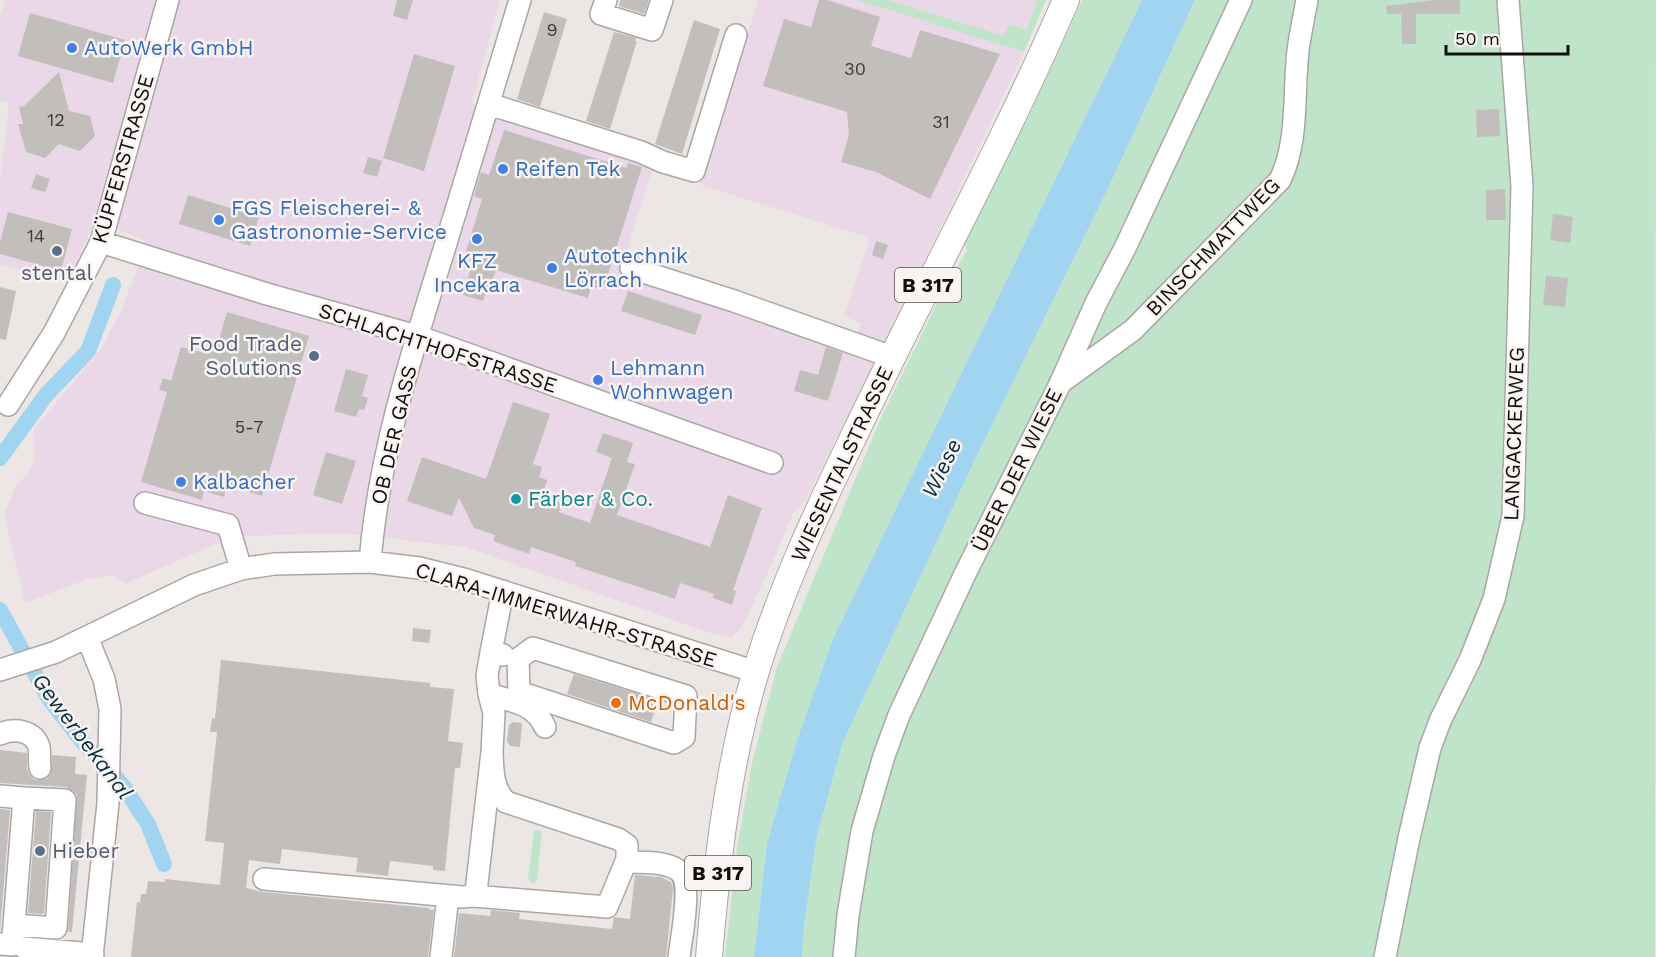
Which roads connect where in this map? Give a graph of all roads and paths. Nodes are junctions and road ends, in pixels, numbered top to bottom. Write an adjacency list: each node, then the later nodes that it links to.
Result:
1 (168, 0): 11 (street, KÜPFERSTRASSE)
2 (520, 0): 10 (street, OB DER GASS)
3 (606, 0): 4 (street)
4 (662, 0)
5 (1066, 0): 14 (main road, WIESENTALSTRASSE / B 317)
6 (1241, 0): 15 (street, ÜBER DER WIESE)
7 (1307, 0): 15 (street, BINSCHMATTWEG)
8 (1508, 0): 44 (street, LANGACKERWEG)
9 (736, 35): 10 (street)
10 (489, 104): 13 (street, OB DER GASS)
11 (102, 242): 13 (street, SCHLACHTHOFSTRASSE); 16 (street, KÜPFERSTRASSE)
12 (631, 268): 14 (street)
13 (417, 336): 17 (street, SCHLACHTHOFSTRASSE); 19 (street, OB DER GASS)
14 (892, 357): 26 (main road, WIESENTALSTRASSE / B 317)
15 (1060, 384): 43 (street, ÜBER DER WIESE)
16 (8, 405)
17 (772, 463)
18 (145, 503): 20 (street)
19 (370, 562): 20 (street, CLARA-IMMERWAHR-STRASSE); 21 (street, CLARA-IMMERWAHR-STRASSE)
20 (241, 569): 22 (street, CLARA-IMMERWAHR-STRASSE)
21 (502, 591): 23 (street); 26 (street, CLARA-IMMERWAHR-STRASSE)
22 (87, 637): 25 (street, CLARA-IMMERWAHR-STRASSE); 39 (street)
23 (491, 652): 24 (street); 28 (street)
24 (518, 659): 24 (street)
25 (8, 669)
26 (756, 672): 42 (main road, WIESENTALSTRASSE / B 317)
27 (0, 734): 29 (street)
28 (492, 752): 32 (street); 35 (street)
29 (40, 768)
30 (0, 796): 31 (street)
31 (24, 798): 36 (street); 36 (street)
32 (627, 859): 35 (street); 41 (street)
33 (264, 879): 34 (street)
34 (448, 896): 35 (street); 40 (street)
35 (473, 896)
36 (14, 925): 37 (street)
37 (0, 944)
38 (38, 944): 39 (street)
39 (92, 956)
40 (441, 957)
41 (679, 957)
42 (709, 957)
43 (844, 957)
44 (1385, 957)

